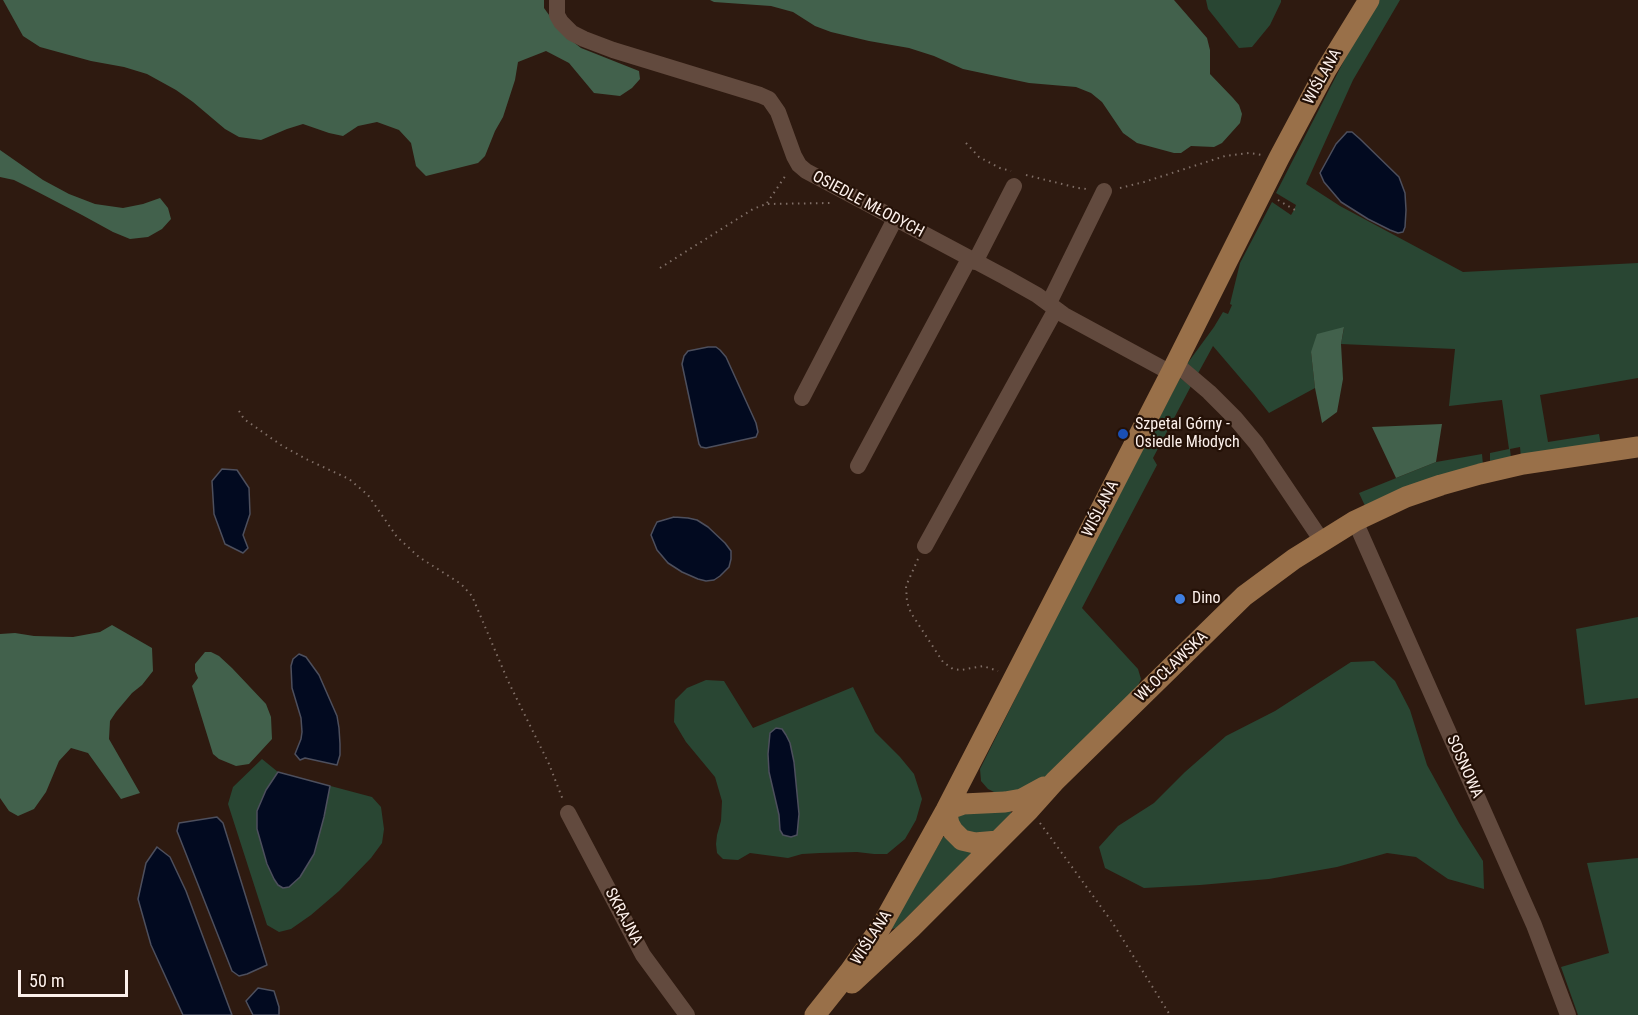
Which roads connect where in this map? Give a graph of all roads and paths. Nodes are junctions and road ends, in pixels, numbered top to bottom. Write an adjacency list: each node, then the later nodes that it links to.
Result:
1 (1369, 0): 4 (main road, WIŚLANA)
2 (557, 8): 5 (street, OSIEDLE MŁODYCH)
3 (966, 143): 7 (path)
4 (1279, 158): 7 (path); 14 (main road, WIŚLANA)
5 (799, 165): 8 (path); 10 (street, OSIEDLE MŁODYCH)
6 (1014, 186): 11 (street)
7 (1104, 191): 13 (street)
8 (766, 204): 9 (path); 12 (path)
9 (839, 204)
10 (895, 219): 11 (street, OSIEDLE MŁODYCH); 15 (street)
11 (972, 260): 13 (street, OSIEDLE MŁODYCH); 18 (street)
12 (660, 268)
13 (1052, 306): 14 (street, OSIEDLE MŁODYCH); 21 (street)
14 (1174, 369): 20 (street, OSIEDLE MŁODYCH); 22 (main road, WIŚLANA)
15 (802, 398)
16 (239, 411): 28 (path)
17 (1638, 447): 19 (main road, WŁOCŁAWSKA)
18 (858, 466)
19 (1355, 521): 20 (main road, WŁOCŁAWSKA); 33 (street, SOSNOWA)
20 (1322, 541): 24 (main road, WŁOCŁAWSKA)
21 (925, 546): 22 (path)
22 (1011, 682): 23 (main road, WIŚLANA)
23 (966, 772): 25 (main road); 26 (main road, WIŚLANA)
24 (1055, 781): 25 (main road); 27 (main road, WŁOCŁAWSKA)
25 (989, 802): 26 (main road)
26 (946, 810): 29 (main road); 30 (main road, WIŚLANA)
27 (1029, 810): 29 (main road, WŁOCŁAWSKA); 32 (path)
28 (568, 813): 31 (street, SKRAJNA)
29 (998, 841): 30 (main road, WŁOCŁAWSKA)
30 (817, 1012)
31 (687, 1015)
32 (1170, 1015)
33 (1568, 1015)

